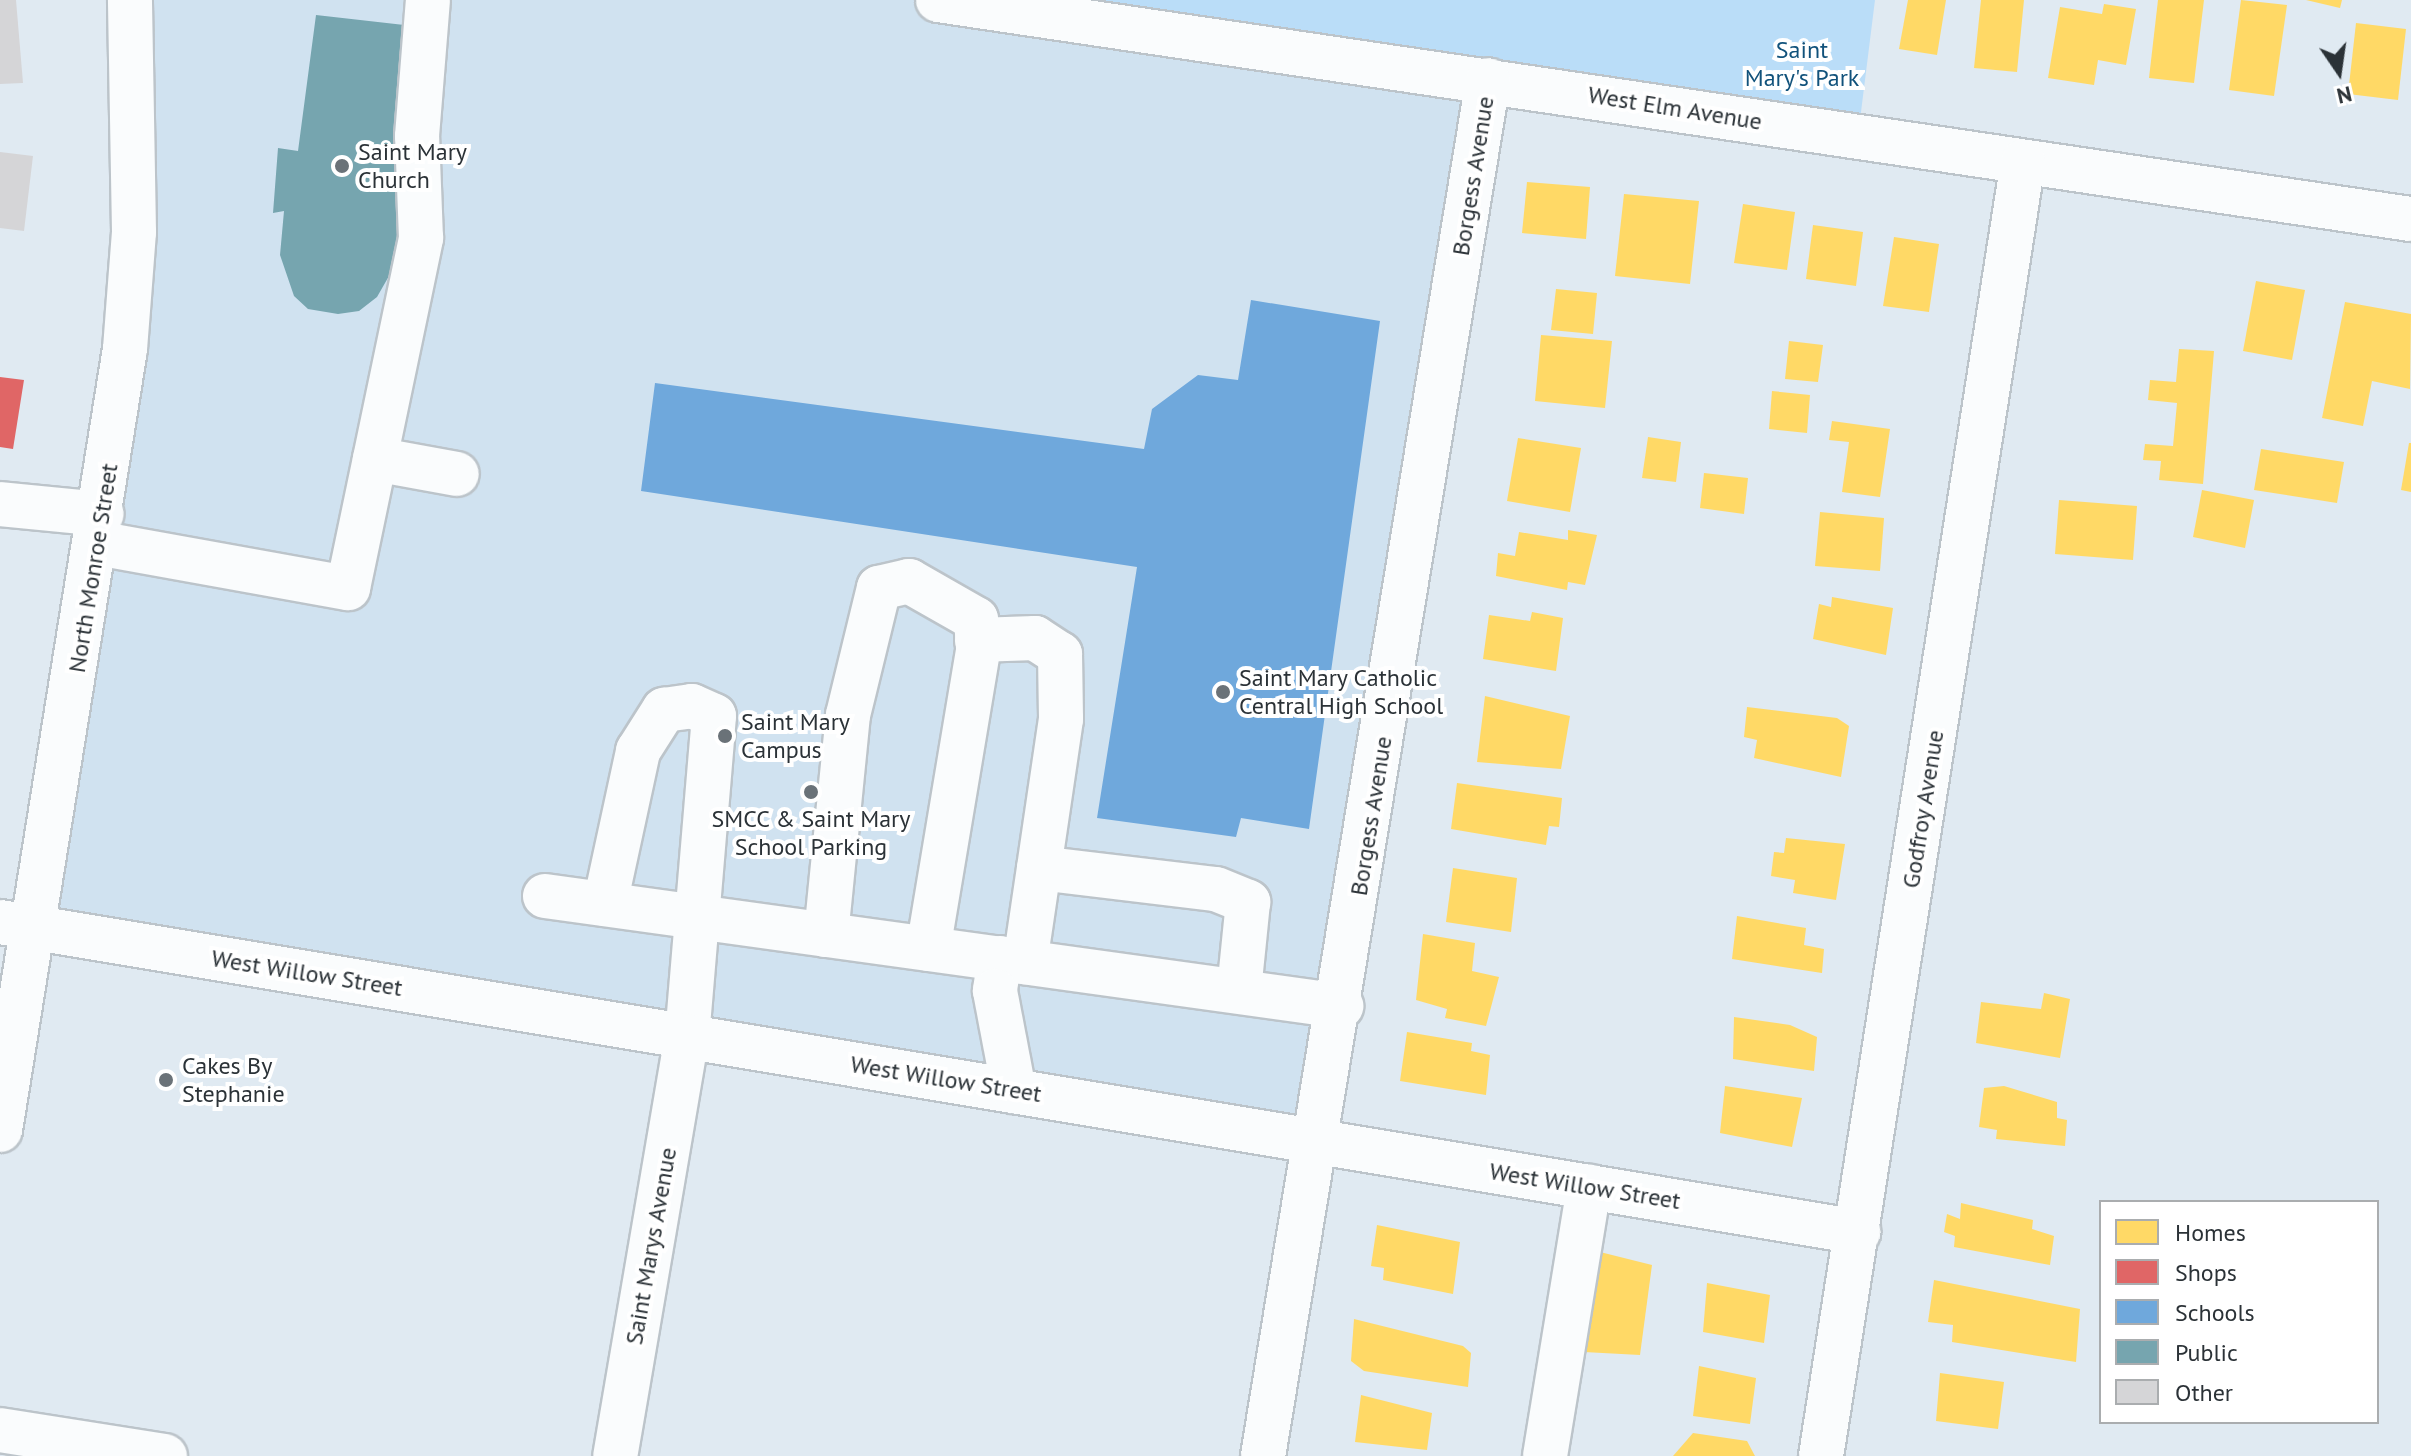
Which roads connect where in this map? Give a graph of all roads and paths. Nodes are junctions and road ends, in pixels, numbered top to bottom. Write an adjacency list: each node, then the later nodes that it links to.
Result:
1 (130, 0): 10 (street, North Monroe Street)
2 (428, 0): 7 (street)
3 (938, 0): 4 (street, West Elm Avenue)
4 (1488, 80): 5 (street, West Elm Avenue); 21 (street, Borgess Avenue)
5 (2023, 162): 6 (street, West Elm Avenue); 27 (street, Godfroy Avenue)
6 (2411, 219)
7 (375, 459): 8 (street); 10 (street)
8 (457, 474)
9 (0, 504): 10 (street)
10 (100, 529): 16 (street, North Monroe Street)
11 (977, 640): 12 (street); 17 (street); 18 (street)
12 (1039, 868): 19 (street); 20 (street)
13 (545, 896): 14 (street)
14 (605, 904): 15 (street); 15 (street, Saint Marys Avenue)
15 (693, 917): 17 (street); 22 (street, Saint Marys Avenue)
16 (17, 925): 22 (street, West Willow Street); 24 (street, North Monroe Street)
17 (826, 935): 18 (street)
18 (928, 949): 19 (street)
19 (1012, 960): 20 (street); 23 (street)
20 (1239, 991): 21 (street)
21 (1341, 1006): 25 (street, Borgess Avenue)
22 (687, 1036): 23 (street, West Willow Street); 30 (street, Saint Marys Avenue)
23 (1014, 1091): 25 (street, West Willow Street)
24 (1, 1117)
25 (1319, 1142): 26 (street, West Willow Street); 31 (street, Borgess Avenue)
26 (1589, 1187): 27 (street, West Willow Street); 32 (street)
27 (1858, 1232): 33 (street, Godfroy Avenue)
28 (0, 1430): 29 (street)
29 (165, 1456)
30 (615, 1456)
31 (1263, 1456)
32 (1545, 1456)
33 (1821, 1456)

